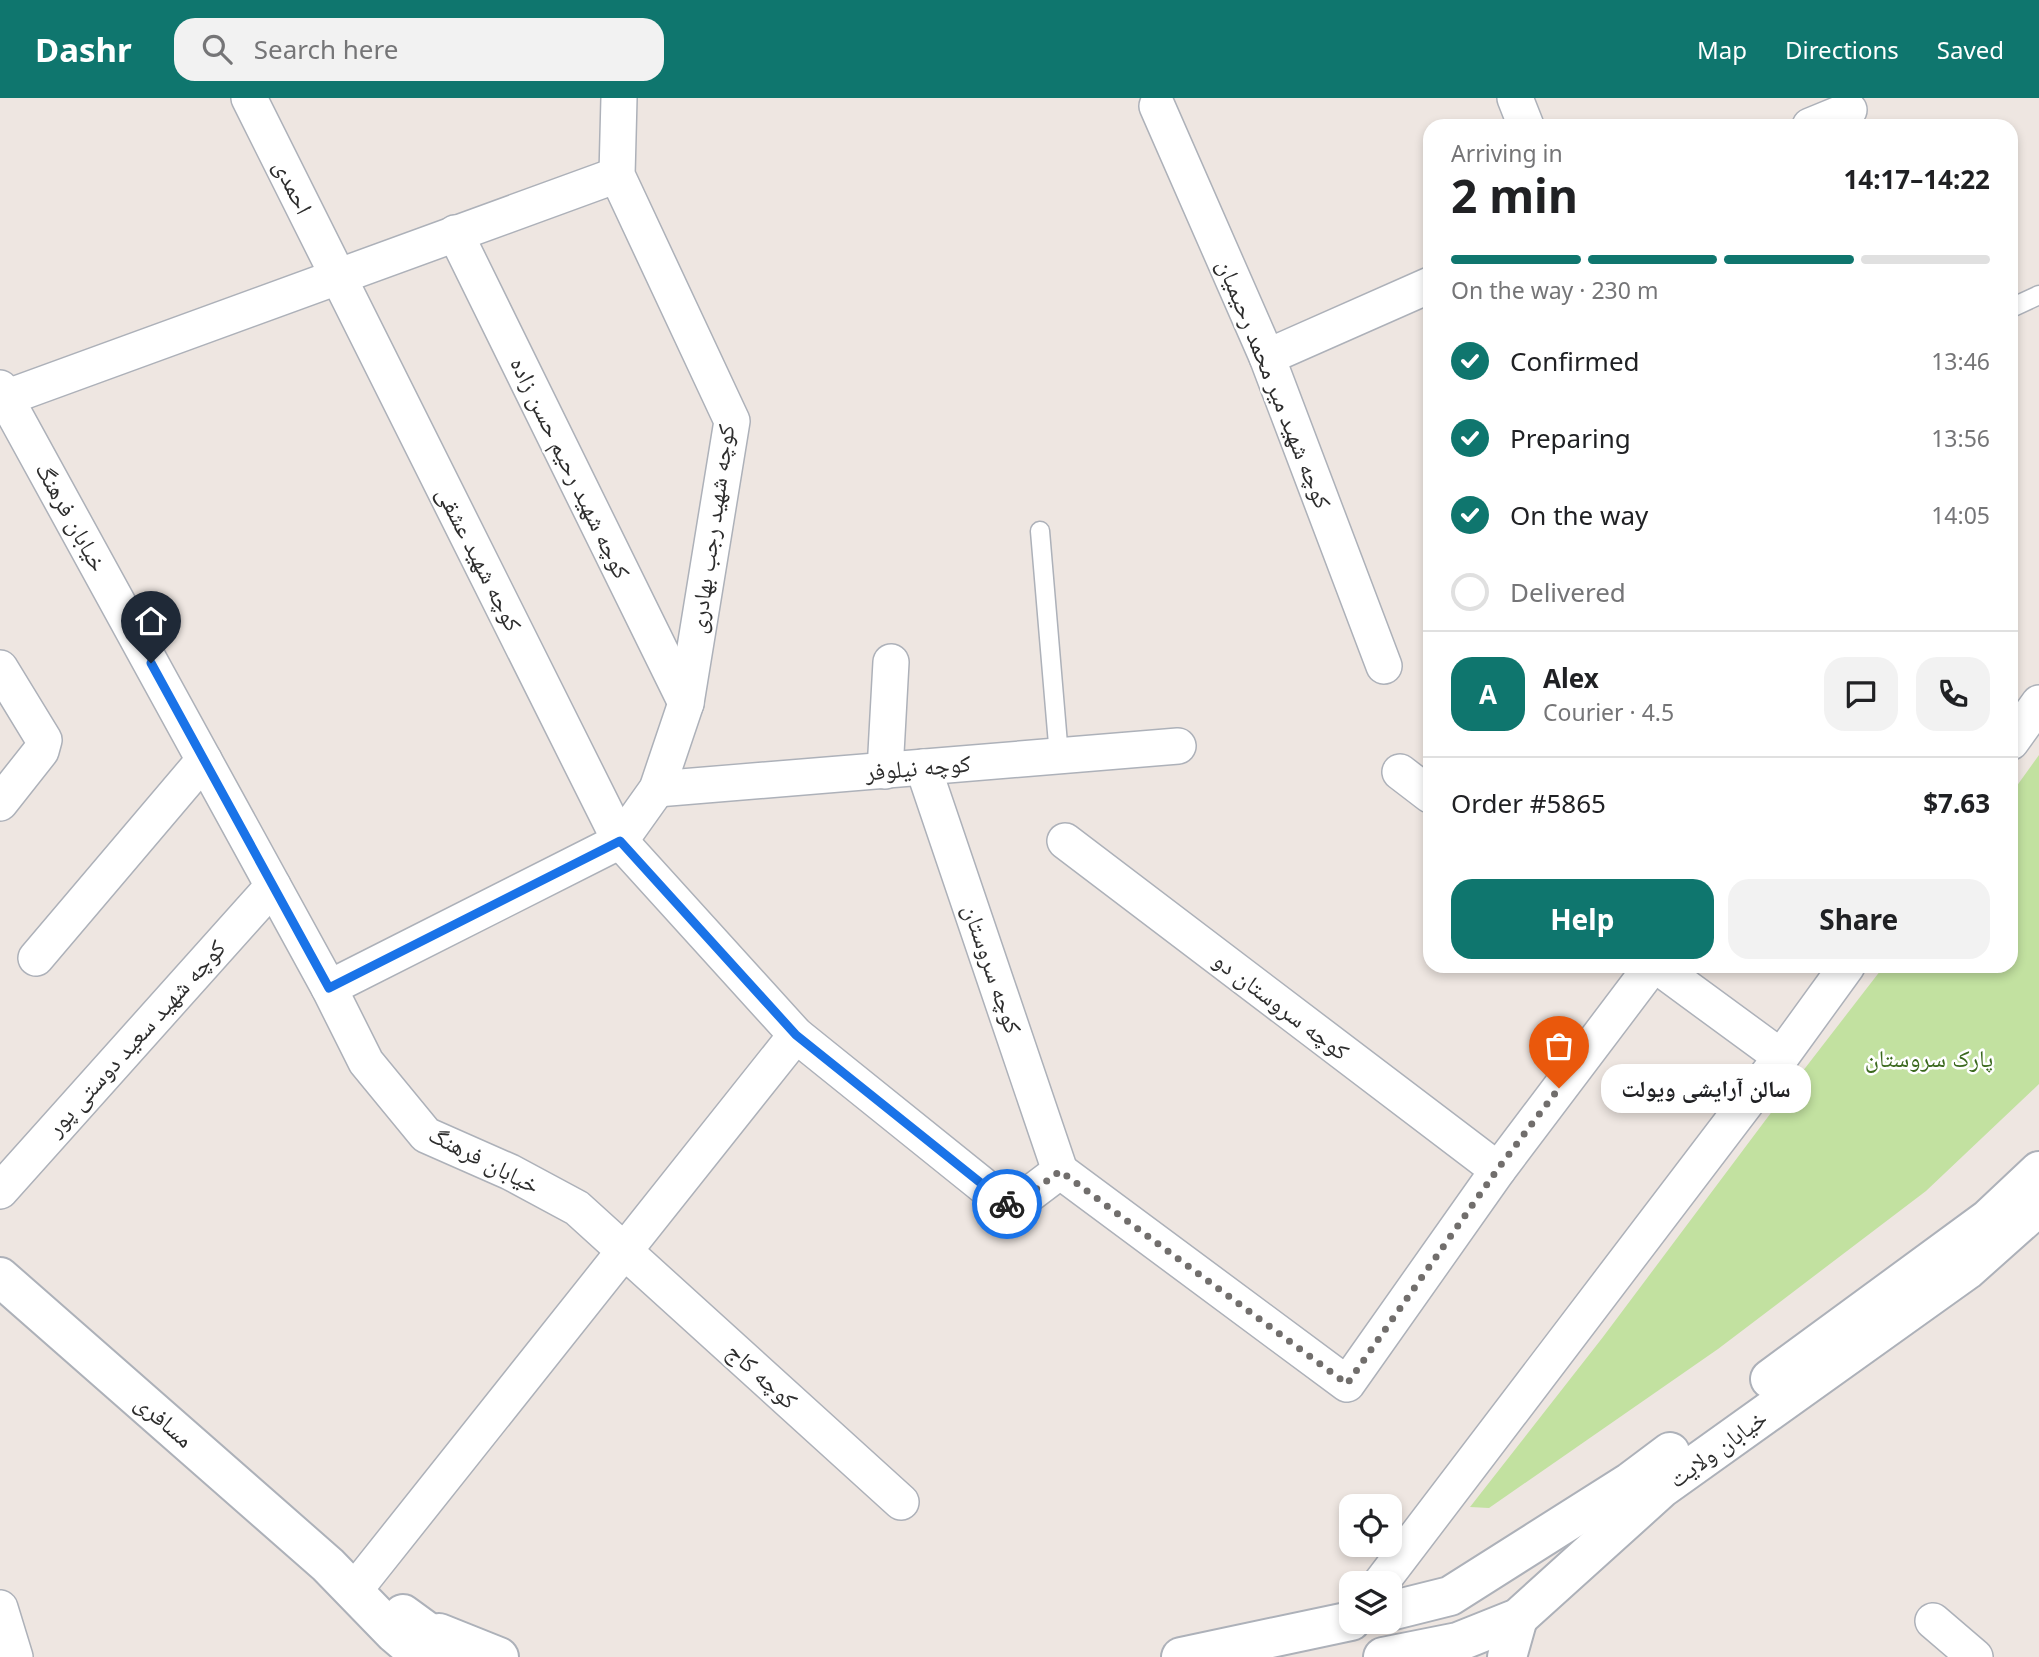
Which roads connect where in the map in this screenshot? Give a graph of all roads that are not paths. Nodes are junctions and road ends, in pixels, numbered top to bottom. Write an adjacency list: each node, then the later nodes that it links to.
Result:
1 (249, 98): 10 (street, احمدی)
2 (619, 98): 8 (street, کوچه شهید رجب بهادری)
3 (1515, 98): 6 (street)
4 (1157, 106): 14 (street, کوچه شهید میر محمد رحیمیان)
5 (1850, 111): 7 (street)
6 (1523, 119)
7 (1829, 119)
8 (617, 175): 9 (street); 20 (street, کوچه شهید رجب بهادری)
9 (455, 233): 10 (street); 20 (street, کوچه شهید رحیم حسن زاده)
10 (337, 276): 15 (street); 32 (street, کوچه شهید عشقی)
11 (1423, 288): 14 (street)
12 (2039, 295): 13 (lane)
13 (2018, 305)
14 (1267, 357): 18 (street, کوچه شهید میر محمد رحیمیان)
15 (2, 395): 25 (street, خیابان فرهنگ)
16 (1040, 531): 24 (lane)
17 (891, 662): 27 (street)
18 (1384, 666)
19 (0, 668): 31 (street)
20 (686, 703): 29 (street, کوچه شهید رجب بهادری)
21 (2039, 703): 22 (street)
22 (2018, 732)
23 (1178, 746): 24 (street, کوچه نیلوفر)
24 (1059, 756): 26 (street, کوچه نیلوفر)
25 (204, 760): 34 (street, خیابان فرهنگ); 35 (street)
26 (923, 767): 27 (street, کوچه نیلوفر); 43 (street, کوچه سروستان)
27 (885, 771): 29 (street, کوچه نیلوفر)
28 (1400, 772): 30 (street)
29 (657, 789): 32 (street, کوچه شهید رجب بهادری)
30 (1423, 790)
31 (0, 803)
32 (620, 841): 39 (street); 40 (street, کوچه شهید عشقی)
33 (1065, 841): 42 (street, کوچه سروستان دو)
34 (273, 886): 39 (street, خیابان فرهنگ); 45 (street, کوچه شهید سعید دوستی پور)
35 (36, 958)
36 (1650, 973): 42 (street)
37 (1665, 973): 41 (street)
38 (1842, 973): 41 (street)
39 (329, 988): 47 (street, خیابان فرهنگ)
40 (796, 1035): 43 (street, کوچه شهید عشقی); 47 (street)
41 (1781, 1057): 50 (street)
42 (1497, 1170): 43 (street)
43 (1060, 1171)
44 (2039, 1171): 53 (main road, خیابان ولایت)
45 (0, 1191)
46 (2039, 1206): 54 (main road, خیابان ولایت)
47 (624, 1250): 49 (street, کوچه کاج); 51 (street)
48 (0, 1277): 51 (main road, مسافری)
49 (901, 1502)
50 (1390, 1571)
51 (347, 1579): 57 (main road, مسافری)
52 (0, 1608): 58 (street)
53 (1402, 1608)
54 (1518, 1618): 62 (main road, خیابان ولایت); 63 (main road)
55 (1933, 1621): 64 (street)
56 (1339, 1623): 61 (main road)
57 (407, 1643): 59 (main road, مسافری); 60 (main road)
58 (15, 1657)
59 (462, 1657)
60 (499, 1657)
61 (1181, 1657)
62 (1383, 1657)
63 (1507, 1657)
64 (1975, 1657)

